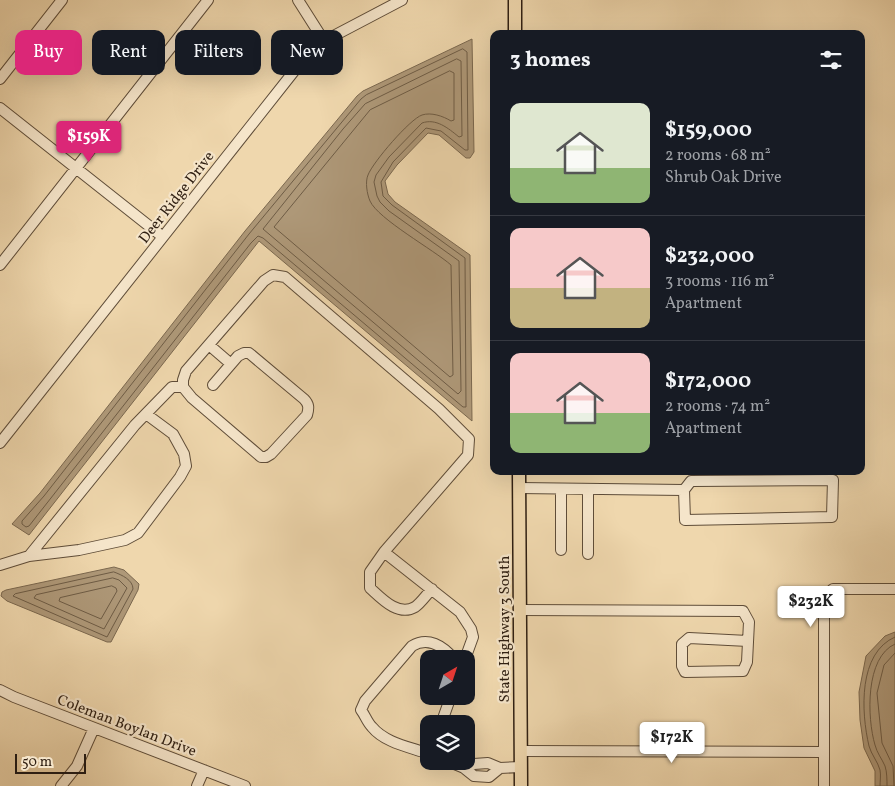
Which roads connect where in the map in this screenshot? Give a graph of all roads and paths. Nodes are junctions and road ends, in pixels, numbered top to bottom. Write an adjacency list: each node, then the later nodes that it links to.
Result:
1 (62, 0): 10 (street)
2 (208, 0): 12 (street)
3 (298, 0): 6 (street)
4 (402, 0): 8 (street, Deer Ridge Drive)
5 (515, 0): 7 (main road)
6 (317, 30)
7 (515, 30)
8 (343, 31)
9 (291, 75): 13 (street, Deer Ridge Drive)
10 (0, 79)
11 (0, 108): 12 (street)
12 (76, 168): 13 (street); 14 (street)
13 (163, 237): 20 (street, Deer Ridge Drive)
14 (0, 266)
15 (208, 344): 16 (street); 18 (street); 27 (street)
16 (231, 364): 17 (street); 18 (street)
17 (213, 385)
18 (183, 387): 19 (street)
19 (146, 414): 29 (street); 29 (street)
20 (0, 443)
21 (519, 475): 22 (main road, State Highway 3 South)
22 (519, 488): 23 (street); 33 (main road, State Highway 3 South)
23 (561, 489): 24 (street); 26 (street)
24 (588, 489): 25 (street); 28 (street)
25 (684, 490): 25 (street)
26 (561, 550)
27 (384, 552): 32 (street); 32 (street)
28 (588, 554)
29 (29, 556): 30 (street)
30 (0, 565)
31 (895, 589): 41 (street)
32 (432, 590): 36 (street)
33 (520, 610): 34 (street); 40 (main road, State Highway 3 South)
34 (748, 641): 34 (street)
35 (445, 650): 39 (street)
36 (468, 650)
37 (0, 690): 38 (street, Coleman Boylan Drive)
38 (94, 728): 44 (street, Coleman Boylan Drive); 45 (street)
39 (420, 751)
40 (521, 751): 41 (street); 43 (main road, State Highway 3 South)
41 (824, 752): 49 (street)
42 (475, 764): 43 (street)
43 (521, 767): 48 (main road, State Highway 3 South)
44 (204, 770): 46 (street); 47 (street, Coleman Boylan Drive)
45 (61, 786)
46 (197, 786)
47 (245, 786)
48 (521, 786)
49 (824, 786)

